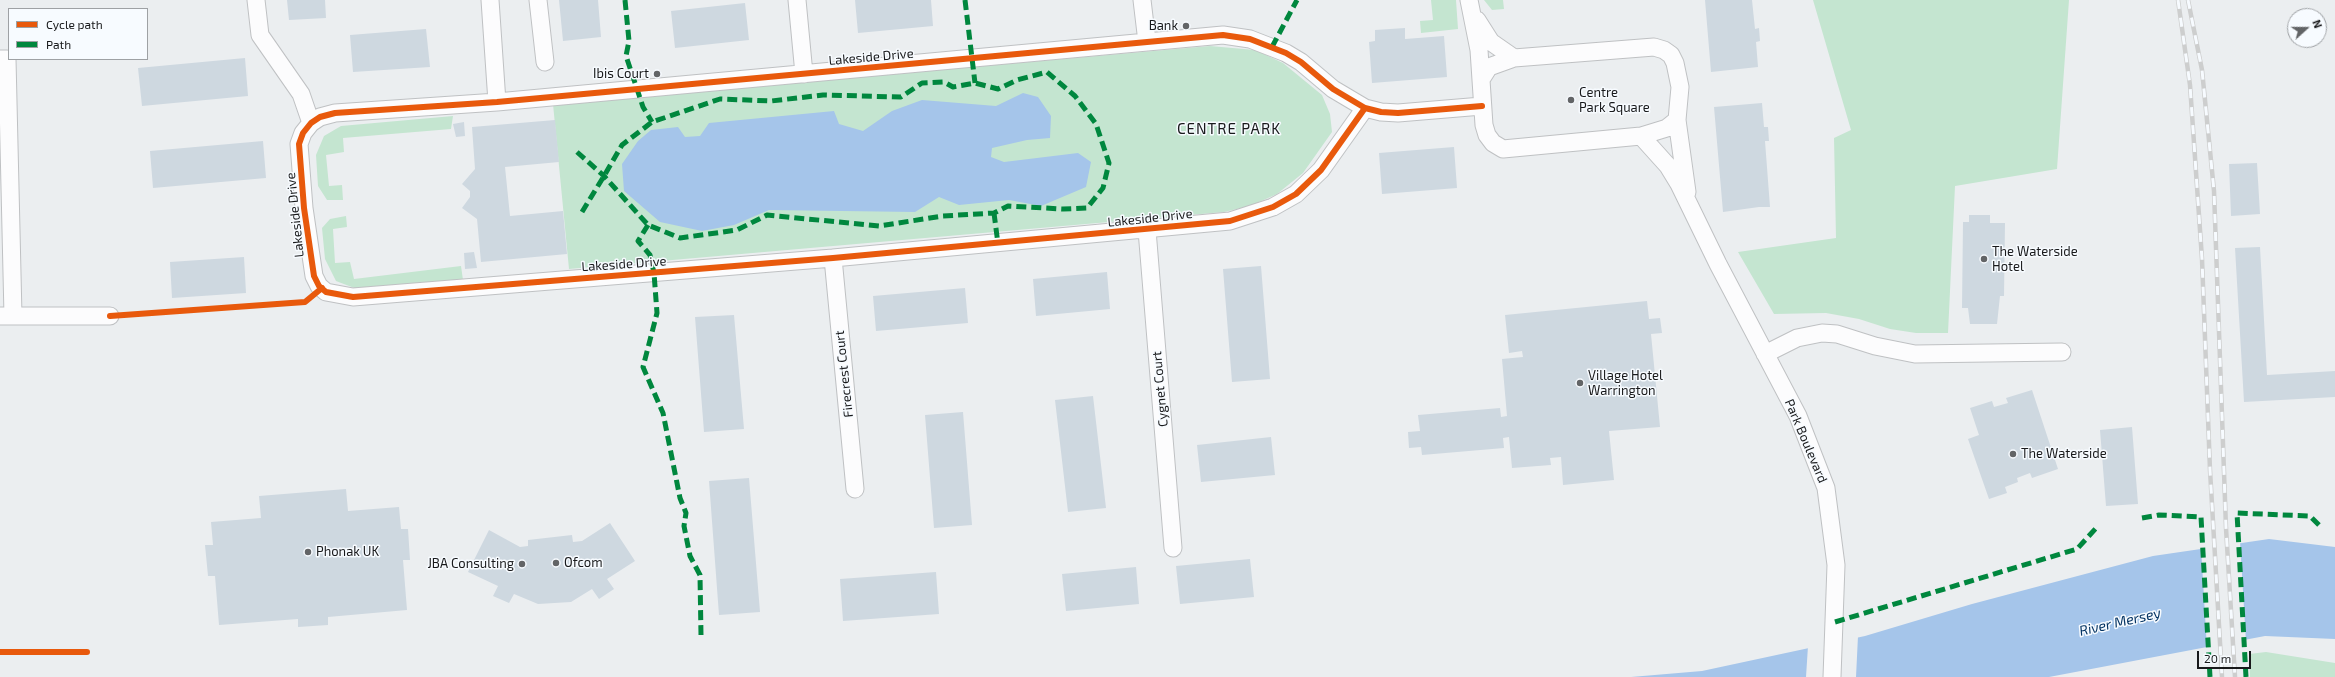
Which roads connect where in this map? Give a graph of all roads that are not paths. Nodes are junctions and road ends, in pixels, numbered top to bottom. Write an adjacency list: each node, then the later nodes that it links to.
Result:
1 (256, 0): 17 (street)
2 (490, 0): 13 (street)
3 (538, 0): 10 (street)
4 (797, 0): 11 (street)
5 (1142, 0): 7 (street)
6 (1469, 2): 8 (street); 12 (street)
7 (1147, 42): 11 (street, Lakeside Drive); 15 (street, Lakeside Drive)
8 (1514, 58): 12 (street); 16 (street)
9 (0, 59): 22 (street)
10 (545, 62)
11 (804, 74): 13 (street, Lakeside Drive)
12 (1482, 78): 14 (street)
13 (497, 102): 17 (street, Lakeside Drive)
14 (1482, 106): 15 (street, Lakeside Drive); 18 (street)
15 (1365, 108): 20 (street, Lakeside Drive)
16 (1677, 120): 18 (street); 19 (street, Park Boulevard)
17 (311, 123): 21 (street, Lakeside Drive)
18 (1641, 136): 19 (street, Park Boulevard)
19 (1689, 204): 25 (street, Park Boulevard)
20 (1147, 230): 21 (street, Lakeside Drive); 27 (street, Cygnet Court)
21 (833, 258): 26 (street, Firecrest Court)
22 (7, 316): 23 (street)
23 (110, 316)
24 (2062, 352): 25 (street)
25 (1765, 354): 28 (street, Park Boulevard)
26 (855, 489)
27 (1174, 548)
28 (1832, 677)

